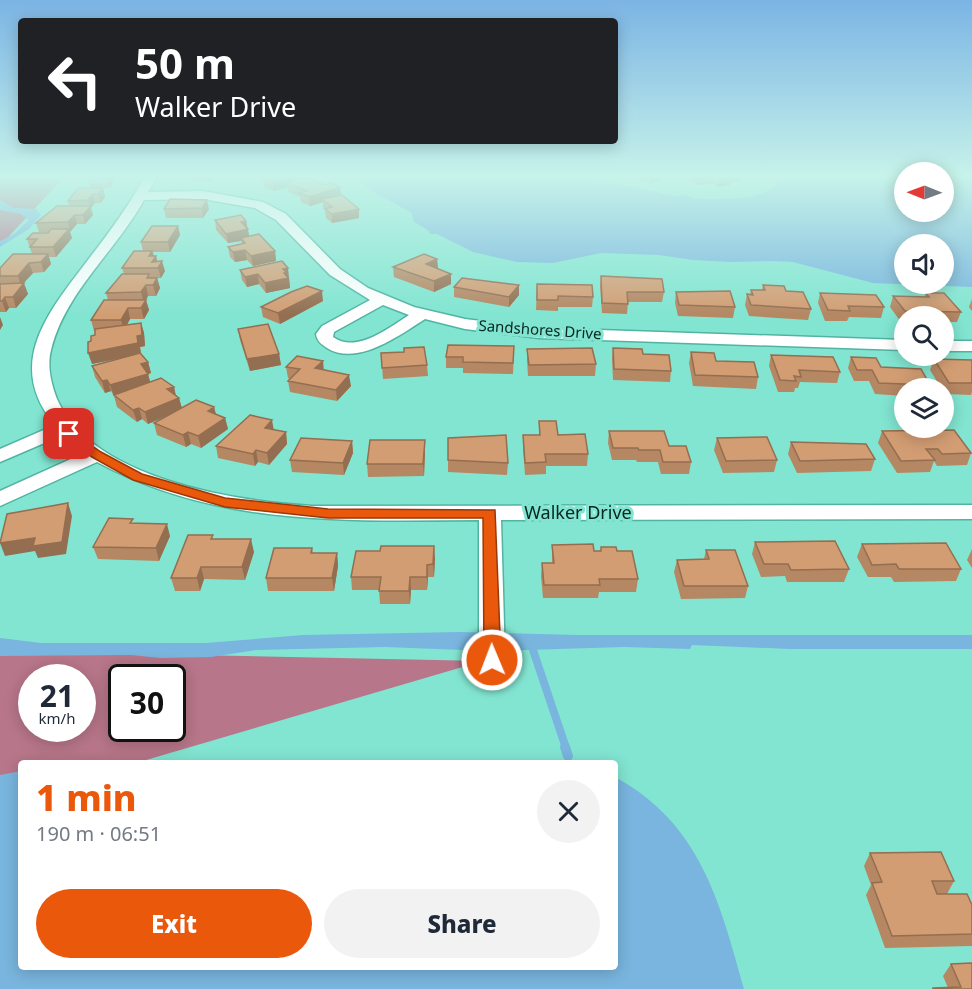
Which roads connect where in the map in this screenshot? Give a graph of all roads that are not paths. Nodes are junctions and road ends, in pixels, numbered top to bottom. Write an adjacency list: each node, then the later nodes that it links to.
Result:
1 (122, 223): 8 (street, Walker Drive)
2 (284, 223): 3 (street, Sandshores Drive)
3 (381, 300): 4 (street, Sandshores Drive); 4 (street)
4 (421, 314): 5 (street, Sandshores Drive)
5 (894, 345)
6 (954, 346): 7 (street)
7 (972, 346)
8 (64, 428): 9 (street, Walker Drive); 10 (street)
9 (97, 455): 11 (street); 13 (street, Walker Drive)
10 (0, 456)
11 (0, 499)
12 (972, 512): 13 (street, Walker Drive)
13 (490, 513): 14 (street)
14 (492, 660)

